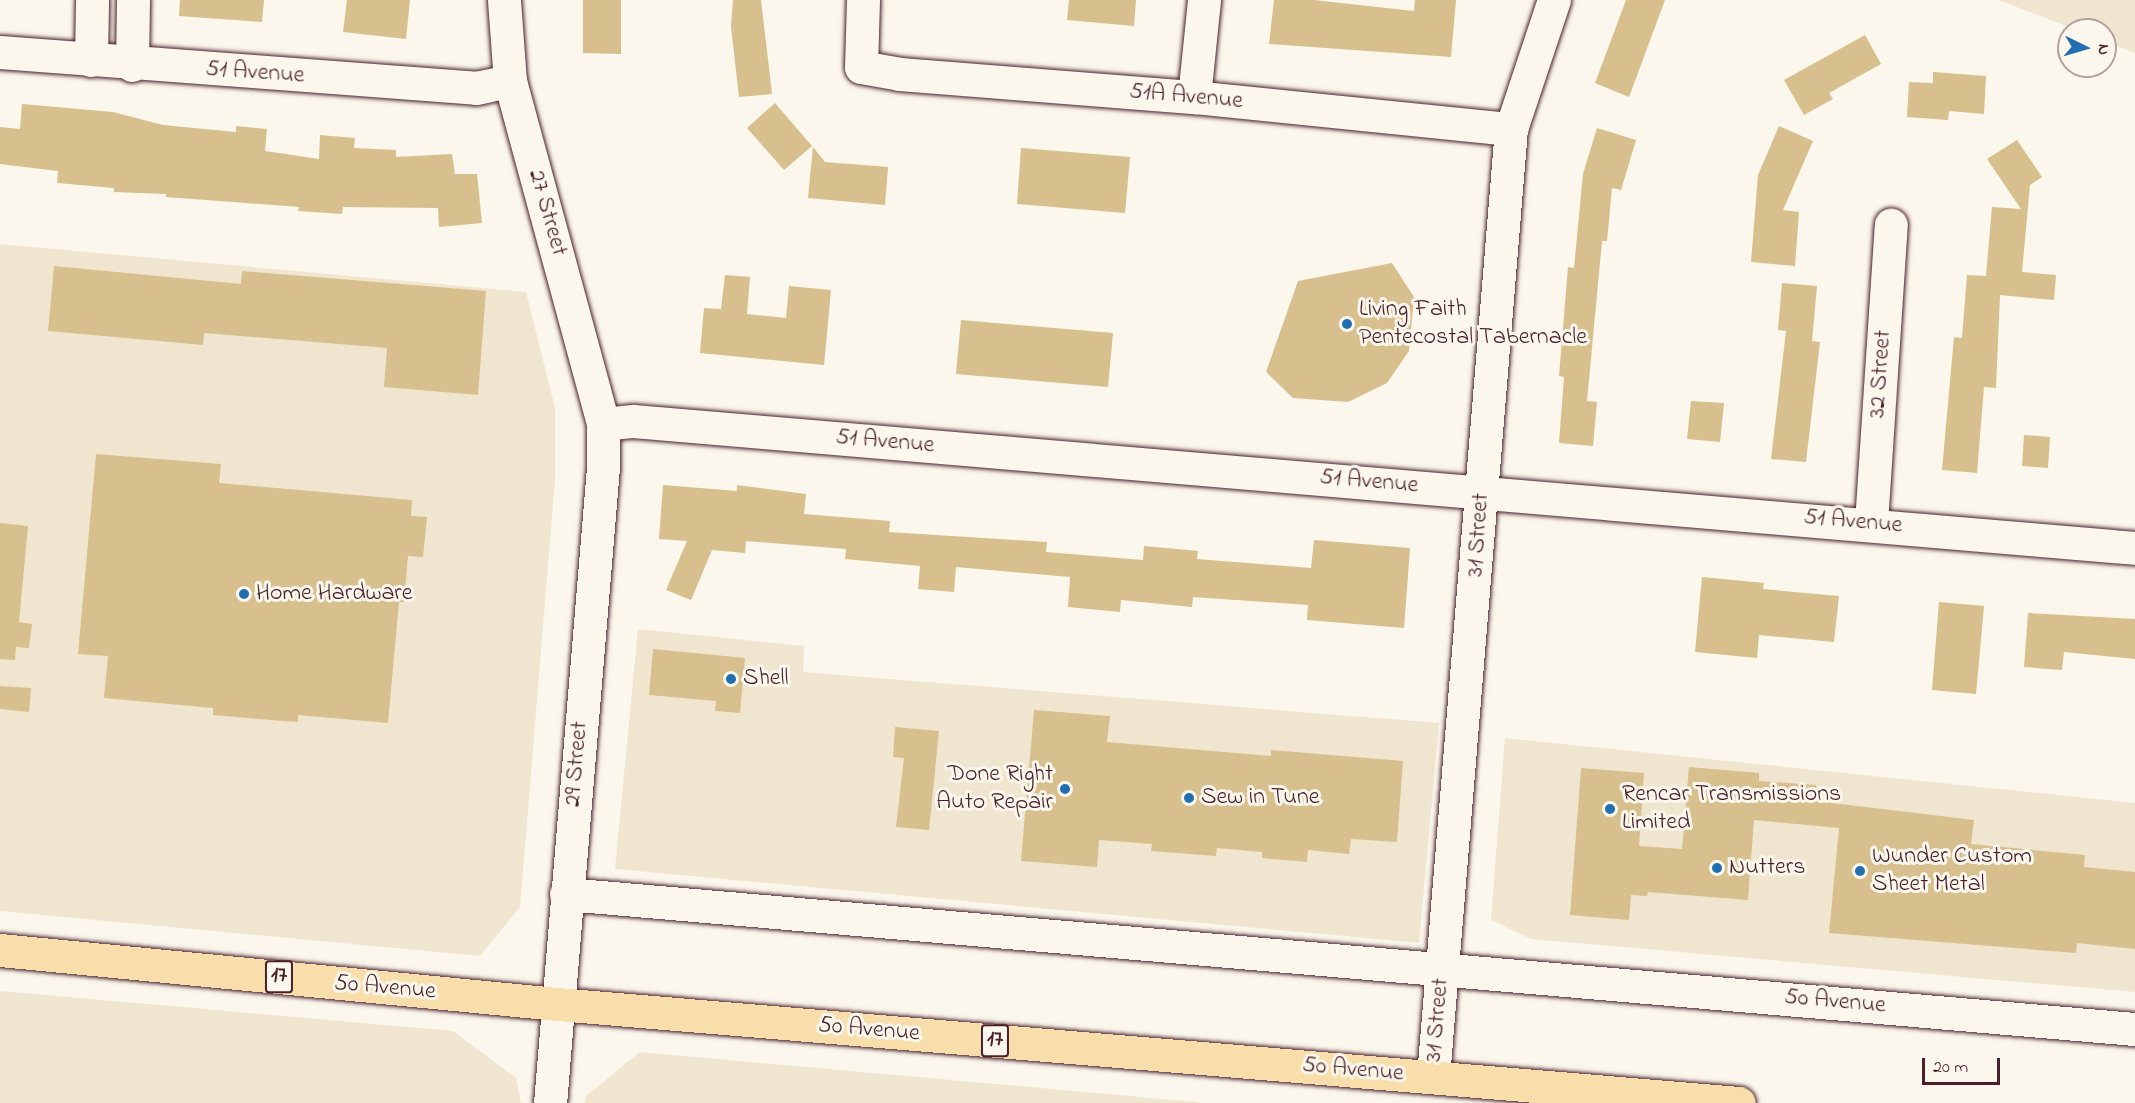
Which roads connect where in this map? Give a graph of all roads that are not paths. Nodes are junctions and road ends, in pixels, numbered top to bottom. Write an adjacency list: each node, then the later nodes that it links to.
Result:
1 (92, 0): 8 (street)
2 (134, 0): 9 (street)
3 (504, 0): 10 (street, 27 Street)
4 (863, 0): 11 (street, 51A Avenue)
5 (1204, 0): 11 (street)
6 (1554, 0): 12 (street, 31 Street)
7 (0, 52): 8 (street, 51 Avenue)
8 (92, 60): 9 (street, 51 Avenue)
9 (132, 65): 10 (street, 51 Avenue)
10 (510, 81): 14 (street, 27 Street)
11 (1194, 97): 12 (street, 51A Avenue)
12 (1511, 129): 15 (street, 31 Street)
13 (1891, 225): 16 (street, 32 Street)
14 (603, 424): 15 (street, 51 Avenue); 18 (street, 29 Street)
15 (1482, 494): 16 (street, 51 Avenue); 20 (street, 31 Street)
16 (1871, 523): 17 (street, 51 Avenue)
17 (2135, 548)
18 (566, 894): 20 (street, 50 Avenue); 21 (street, 29 Street)
19 (0, 950): 21 (main road, 50 Avenue / 17)
20 (1443, 970): 22 (street, 50 Avenue); 23 (street, 31 Street)
21 (557, 1004): 23 (main road, 50 Avenue / 17); 24 (street, 29 Street)
22 (2135, 1029)
23 (1433, 1077): 25 (main road, 50 Avenue / 17)
24 (550, 1103)
25 (1739, 1103)

